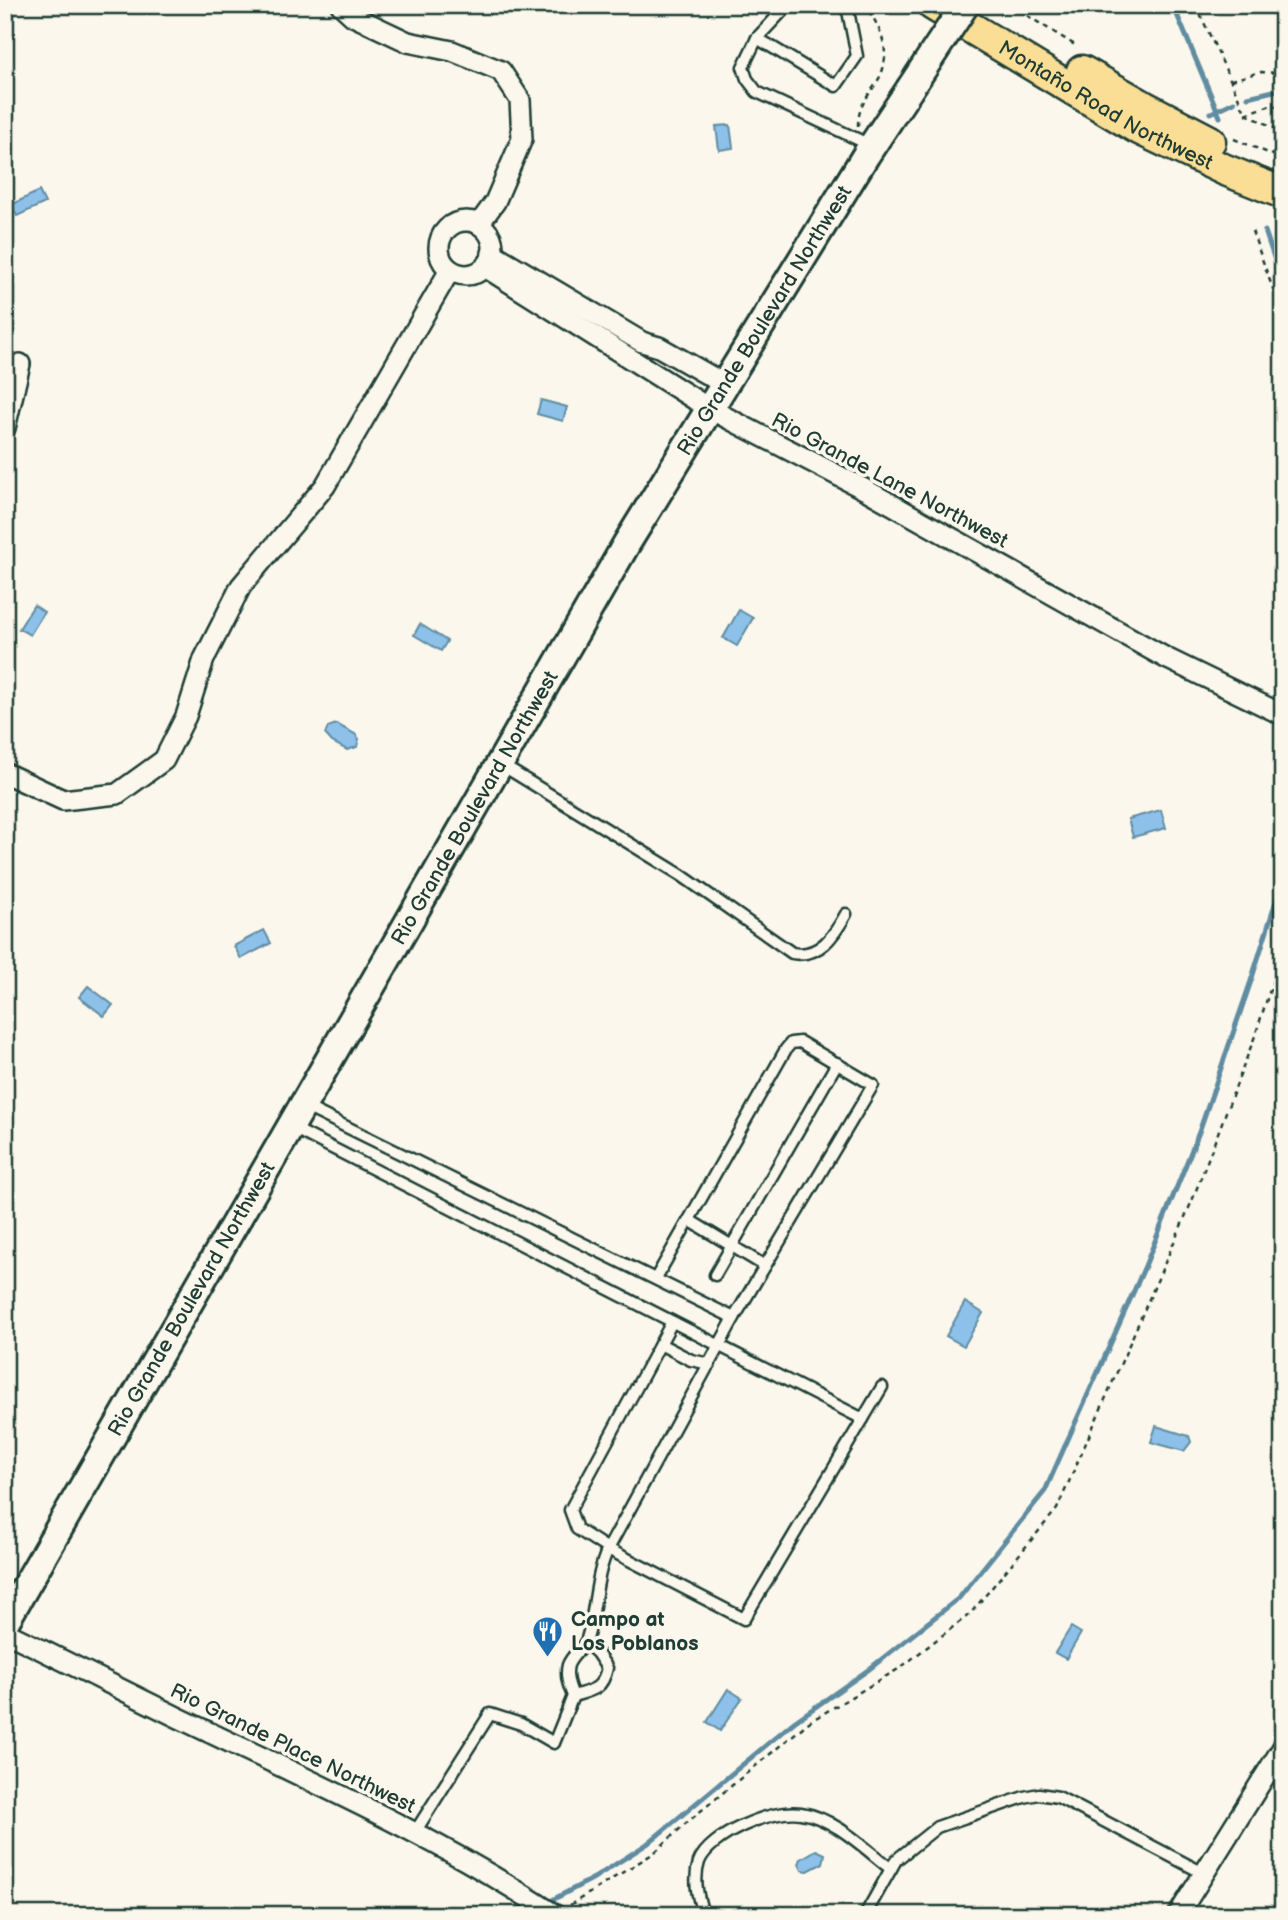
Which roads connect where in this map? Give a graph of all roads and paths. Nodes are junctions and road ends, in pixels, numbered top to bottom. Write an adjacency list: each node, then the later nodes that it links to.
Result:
1 (341, 5): 18 (street)
2 (788, 5): 9 (lane)
3 (840, 5): 9 (lane)
4 (864, 5): 15 (path)
5 (933, 5): 17 (main road, Montaño Road Northwest)
6 (965, 5): 15 (street, Rio Grande Boulevard Northwest, bridge)
7 (974, 5): 16 (main road, Montaño Road Northwest)
8 (1196, 5): 11 (path)
9 (757, 38): 15 (lane)
10 (1283, 73): 11 (path)
11 (1231, 80): 13 (path)
12 (1283, 106): 13 (path)
13 (1247, 114): 14 (path)
14 (1283, 132)
15 (865, 136): 25 (street, Rio Grande Boulevard Northwest)
16 (1283, 171)
17 (1283, 193)
18 (480, 224): 20 (street); 21 (street)
19 (1252, 231): 23 (path)
20 (489, 260): 21 (street); 22 (street, Rio Grande Lane Northwest)
21 (450, 270): 30 (street)
22 (575, 314): 25 (street, Rio Grande Lane Northwest); 26 (street, Rio Grande Lane Northwest)
23 (1283, 317)
24 (20, 364): 27 (street)
25 (726, 385): 26 (street, Rio Grande Boulevard Northwest)
26 (710, 409): 28 (street, Rio Grande Lane Northwest); 29 (street, Rio Grande Boulevard Northwest)
27 (5, 428)
28 (1283, 715)
29 (499, 764): 31 (lane); 34 (street, Rio Grande Boulevard Northwest)
30 (5, 773)
31 (846, 914)
32 (1283, 950): 56 (path)
33 (837, 1063): 35 (lane); 36 (lane); 37 (lane)
34 (297, 1116): 39 (lane); 41 (lane); 48 (street, Rio Grande Boulevard Northwest)
35 (688, 1220): 36 (lane); 39 (lane)
36 (732, 1246): 37 (lane); 38 (lane)
37 (765, 1266): 40 (lane)
38 (715, 1275)
39 (656, 1278): 40 (lane)
40 (734, 1318): 43 (lane)
41 (672, 1322): 42 (lane); 43 (lane)
42 (660, 1344): 44 (lane); 47 (lane)
43 (720, 1346): 44 (lane); 46 (lane)
44 (710, 1364): 47 (lane)
45 (882, 1387): 46 (lane)
46 (863, 1419): 47 (lane)
47 (608, 1549): 50 (lane)
48 (5, 1622)
49 (5, 1632): 53 (street, Rio Grande Place Northwest)
50 (586, 1643): 51 (lane); 51 (lane)
51 (573, 1696): 53 (lane)
52 (1283, 1747): 55 (street)
53 (415, 1832): 56 (street, Rio Grande Place Northwest)
54 (891, 1868): 55 (lane); 57 (lane); 58 (lane)
55 (1205, 1874): 59 (street)
56 (555, 1914)
57 (703, 1915)
58 (865, 1915)
59 (1178, 1915)

